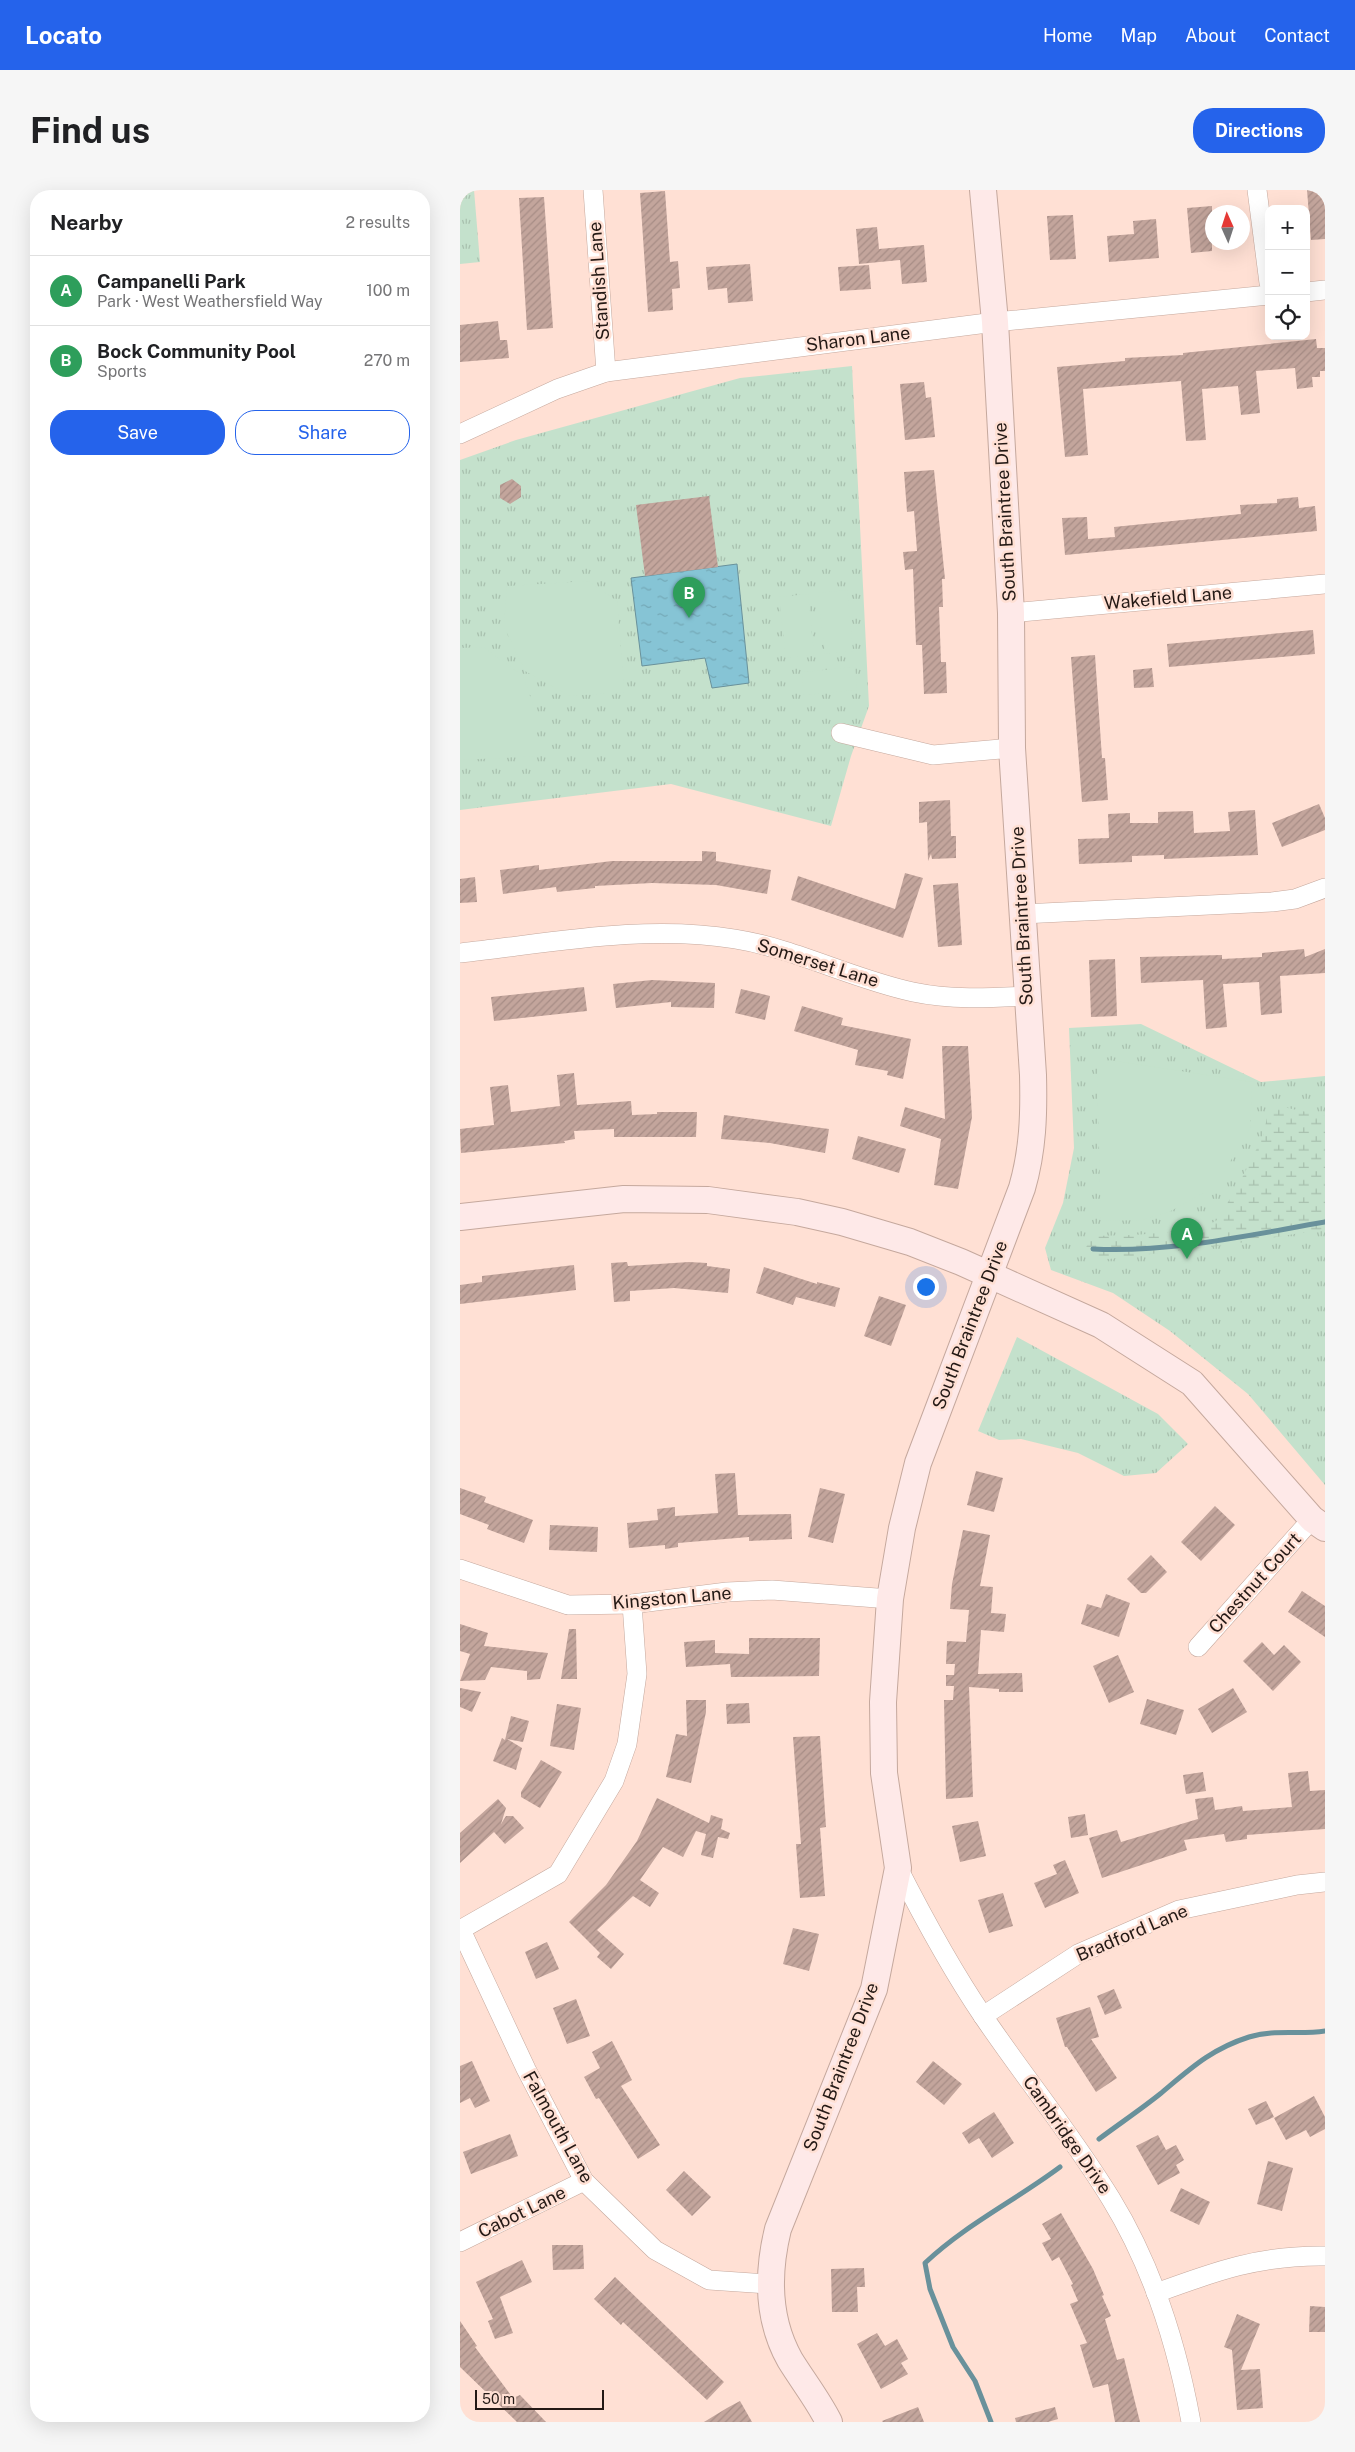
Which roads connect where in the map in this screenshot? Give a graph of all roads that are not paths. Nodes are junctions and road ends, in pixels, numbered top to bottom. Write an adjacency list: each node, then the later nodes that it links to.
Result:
1 (593, 190): 9 (street, Standish Lane)
2 (983, 190): 8 (street, South Braintree Drive)
3 (1257, 190): 4 (street)
4 (1265, 252)
5 (1325, 290): 6 (street)
6 (1310, 292)
7 (1265, 295): 8 (street, Sharon Lane)
8 (995, 322): 9 (street, Sharon Lane); 12 (street, South Braintree Drive)
9 (606, 372): 10 (street, Sharon Lane)
10 (460, 434)
11 (1325, 584): 12 (street, Wakefield Lane)
12 (1011, 614): 14 (street, South Braintree Drive)
13 (841, 733): 14 (street)
14 (1012, 748): 16 (street, South Braintree Drive)
15 (1325, 888): 16 (street)
16 (1022, 914): 18 (street, South Braintree Drive)
17 (460, 953): 18 (street, Somerset Lane)
18 (1026, 996): 20 (street, South Braintree Drive)
19 (460, 1217): 20 (street)
20 (989, 1275): 21 (street); 23 (street, South Braintree Drive)
21 (1318, 1524): 25 (street, Chestnut Court)
22 (460, 1569): 24 (street, Kingston Lane)
23 (890, 1599): 24 (street, Kingston Lane); 26 (street, South Braintree Drive)
24 (632, 1604): 28 (street)
25 (1198, 1647)
26 (898, 1868): 29 (street, Cambridge Drive); 33 (street, South Braintree Drive)
27 (1325, 1882): 29 (street, Bradford Lane)
28 (461, 1930): 30 (street, Falmouth Lane)
29 (983, 2016): 34 (street, Cambridge Drive)
30 (584, 2181): 31 (street, Cabot Lane); 33 (street, Falmouth Lane)
31 (460, 2242)
32 (1325, 2256): 34 (street)
33 (769, 2284): 35 (street, South Braintree Drive)
34 (1156, 2293): 36 (street, Cambridge Drive)
35 (829, 2422)
36 (1191, 2422)

